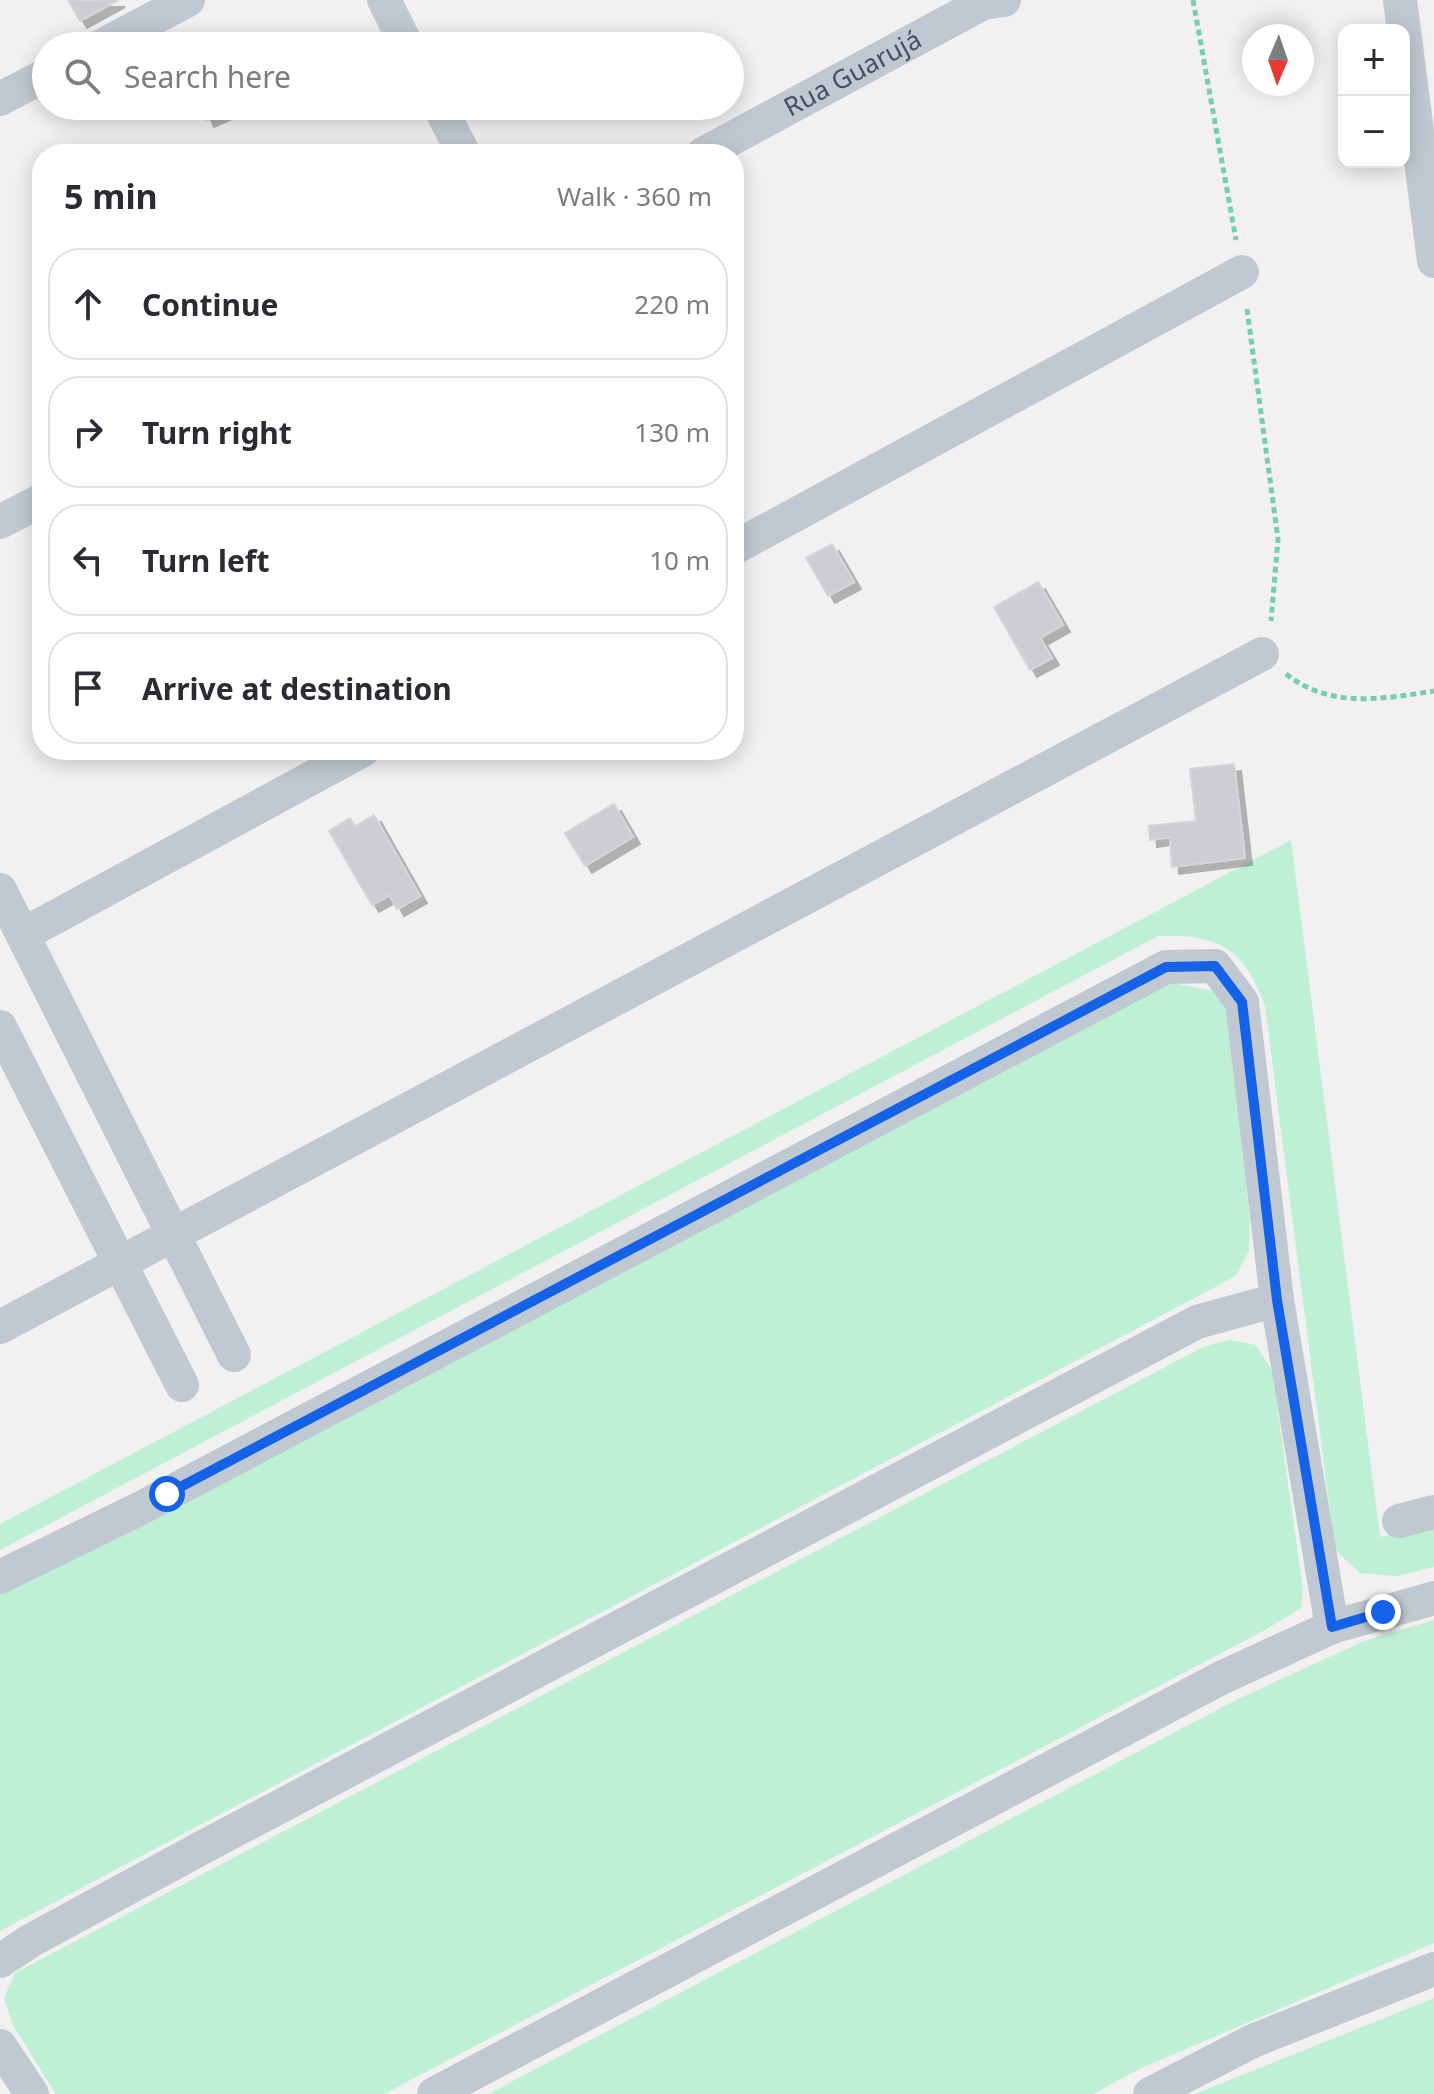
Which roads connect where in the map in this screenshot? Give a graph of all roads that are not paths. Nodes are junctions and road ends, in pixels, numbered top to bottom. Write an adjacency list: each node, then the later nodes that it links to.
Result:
1 (188, 0): 5 (street)
2 (384, 0): 6 (street)
3 (1004, 0): 11 (street, Rua Guarujá)
4 (1400, 0): 12 (street)
5 (127, 32)
6 (400, 32)
7 (32, 82): 8 (street)
8 (0, 99)
9 (446, 120): 10 (street)
10 (459, 144)
11 (722, 144)
12 (1434, 261)
13 (1242, 272): 16 (street)
14 (32, 505): 15 (street)
15 (0, 522)
16 (744, 543)
17 (1262, 654): 22 (street)
18 (345, 760): 20 (street)
19 (0, 890): 20 (street)
20 (24, 934): 22 (street)
21 (0, 1027): 23 (street)
22 (174, 1233): 23 (street); 26 (street)
23 (122, 1264): 25 (street); 27 (street)
24 (1277, 1300): 30 (street); 32 (street); 33 (street)
25 (0, 1327)
26 (234, 1355)
27 (182, 1385)
28 (1434, 1512): 29 (street)
29 (1399, 1521)
30 (0, 1577)
31 (1434, 1598): 32 (street)
32 (1332, 1627): 37 (street)
33 (0, 1961)
34 (1434, 1969): 38 (street)
35 (0, 2046): 36 (street)
36 (32, 2094)
37 (434, 2094)
38 (1150, 2094)

